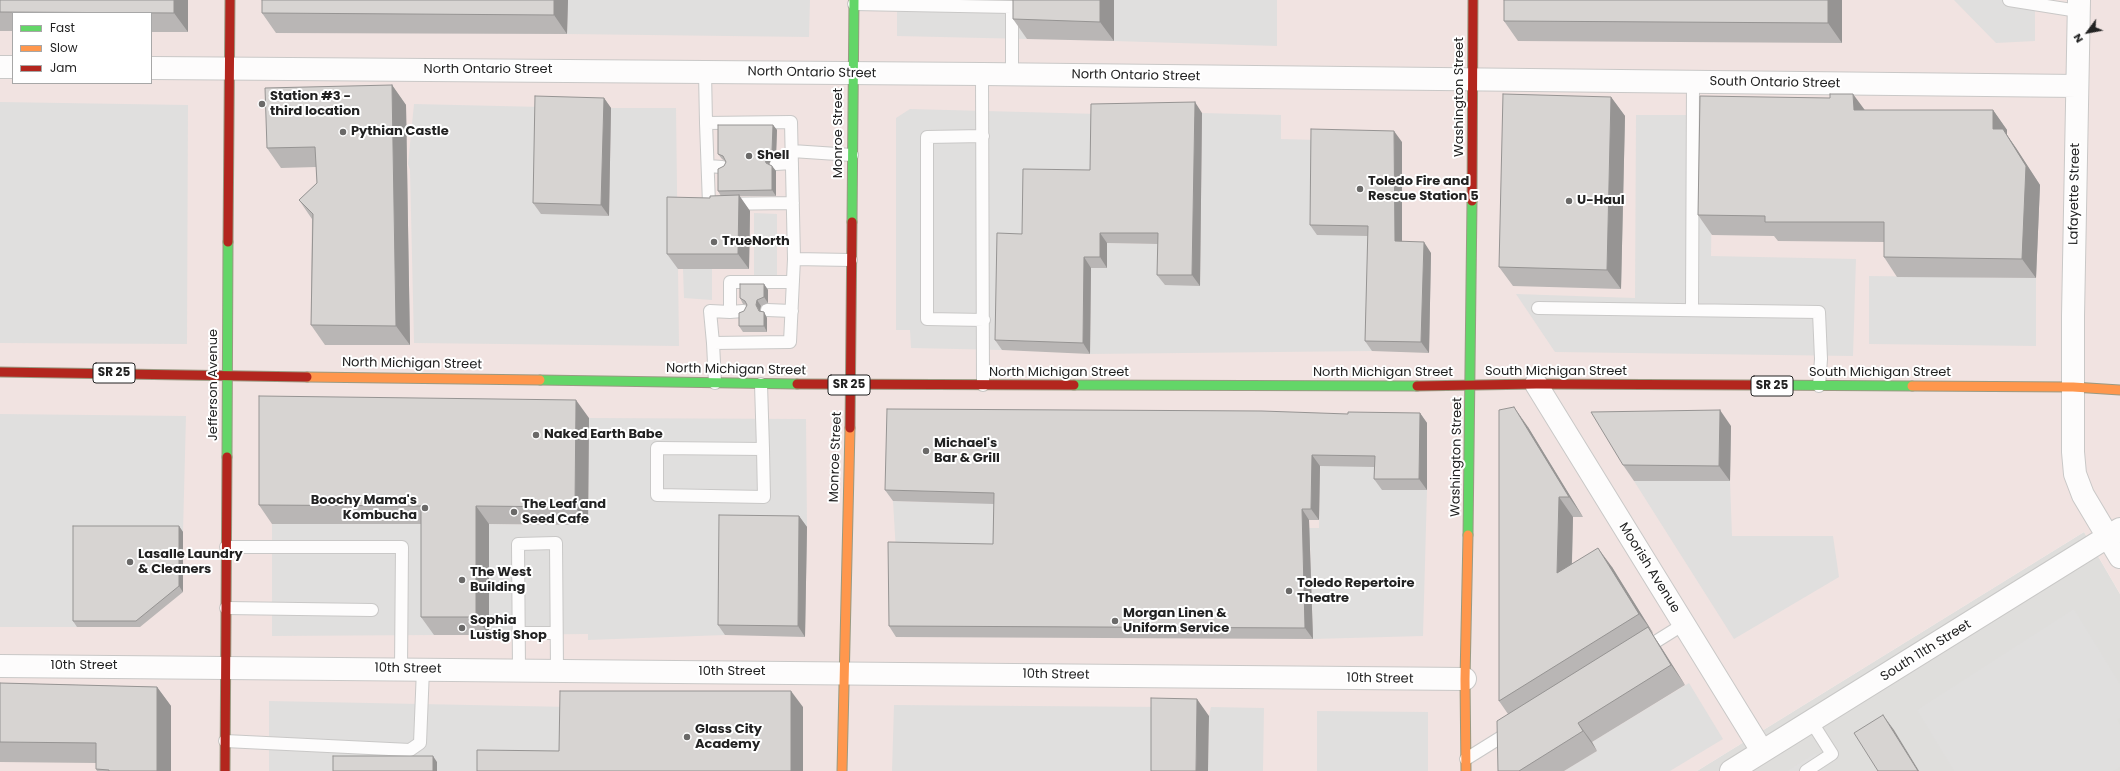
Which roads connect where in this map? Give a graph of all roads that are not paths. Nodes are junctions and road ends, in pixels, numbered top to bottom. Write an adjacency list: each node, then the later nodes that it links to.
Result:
1 (230, 0): 10 (main road, Jefferson Avenue)
2 (1473, 0): 15 (main road, Washington Street)
3 (2009, 0): 6 (lane)
4 (854, 2): 5 (lane); 12 (main road, Monroe Street)
5 (1012, 4): 14 (lane)
6 (2079, 5): 17 (street, Lafayette Street)
7 (0, 67): 8 (street)
8 (12, 67)
9 (152, 68): 10 (street, North Ontario Street)
10 (229, 68): 11 (street, North Ontario Street); 38 (main road, Jefferson Avenue)
11 (705, 72): 12 (street, North Ontario Street); 18 (lane)
12 (853, 73): 13 (street, North Ontario Street); 20 (main road, Monroe Street)
13 (982, 74): 14 (street, North Ontario Street); 19 (lane)
14 (1012, 75): 15 (street, North Ontario Street)
15 (1473, 80): 16 (street, South Ontario Street); 44 (main road, Washington Street)
16 (1693, 82): 17 (street, South Ontario Street); 31 (lane)
17 (2077, 86): 46 (street, Lafayette Street)
18 (706, 123): 21 (lane); 23 (lane)
19 (983, 136): 35 (lane); 35 (lane)
20 (852, 155): 21 (lane); 27 (main road, Monroe Street)
21 (792, 157): 22 (lane); 25 (lane)
22 (776, 164)
23 (708, 166): 24 (lane); 25 (lane)
24 (722, 167)
25 (793, 203): 26 (lane)
26 (794, 259): 27 (lane); 28 (lane)
27 (851, 260): 42 (main road, Monroe Street)
28 (793, 282): 33 (lane); 34 (lane)
29 (1538, 308): 31 (lane)
30 (767, 310): 33 (lane)
31 (1692, 310): 45 (lane)
32 (743, 311): 34 (lane)
33 (792, 311): 36 (lane)
34 (730, 312): 36 (lane)
35 (984, 320): 43 (lane)
36 (713, 343): 39 (lane)
37 (0, 372): 38 (main road, North Michigan Street / SR 25)
38 (227, 374): 39 (main road, North Michigan Street / SR 25); 50 (main road, Jefferson Avenue)
39 (715, 383): 40 (main road, North Michigan Street / SR 25)
40 (761, 384): 42 (main road, North Michigan Street / SR 25); 48 (lane)
41 (1536, 384): 44 (main road, South Michigan Street / SR 25); 45 (main road, South Michigan Street / SR 25); 54 (street, Moorish Avenue)
42 (850, 385): 43 (main road, North Michigan Street / SR 25); 64 (main road, Monroe Street)
43 (984, 385): 44 (main road, North Michigan Street / SR 25)
44 (1471, 386): 65 (main road, Washington Street)
45 (1819, 386): 46 (main road, South Michigan Street / SR 25)
46 (2073, 387): 47 (main road, SR 25); 49 (street, Lafayette Street)
47 (2120, 390)
48 (763, 449): 48 (lane)
49 (2114, 533): 51 (street, Lafayette Street); 66 (street, South 11th Street)
50 (226, 547): 52 (main road, Jefferson Avenue); 60 (lane)
51 (2120, 557)
52 (226, 608): 53 (lane); 59 (main road, Jefferson Avenue)
53 (372, 610)
54 (1684, 624): 57 (lane); 69 (street, Moorish Avenue)
55 (519, 633): 56 (lane); 56 (lane); 62 (lane)
56 (556, 633): 63 (lane)
57 (1631, 657)
58 (0, 666): 59 (street, 10th Street)
59 (225, 667): 60 (street, 10th Street); 68 (main road, Jefferson Avenue)
60 (400, 669): 61 (street, 10th Street)
61 (422, 669): 62 (street, 10th Street); 68 (lane)
62 (519, 670): 63 (street, 10th Street)
63 (557, 671): 64 (street, 10th Street)
64 (843, 673): 65 (street, 10th Street); 72 (main road, Monroe Street)
65 (1465, 679): 70 (main road, Washington Street)
66 (1811, 721): 69 (street, South 11th Street); 74 (lane)
67 (1518, 726): 70 (lane)
68 (225, 741): 71 (main road, Jefferson Avenue)
69 (1762, 751): 73 (street, South 11th Street)
70 (1467, 767)
71 (225, 771)
72 (842, 771)
73 (1731, 771)
74 (1806, 771)

